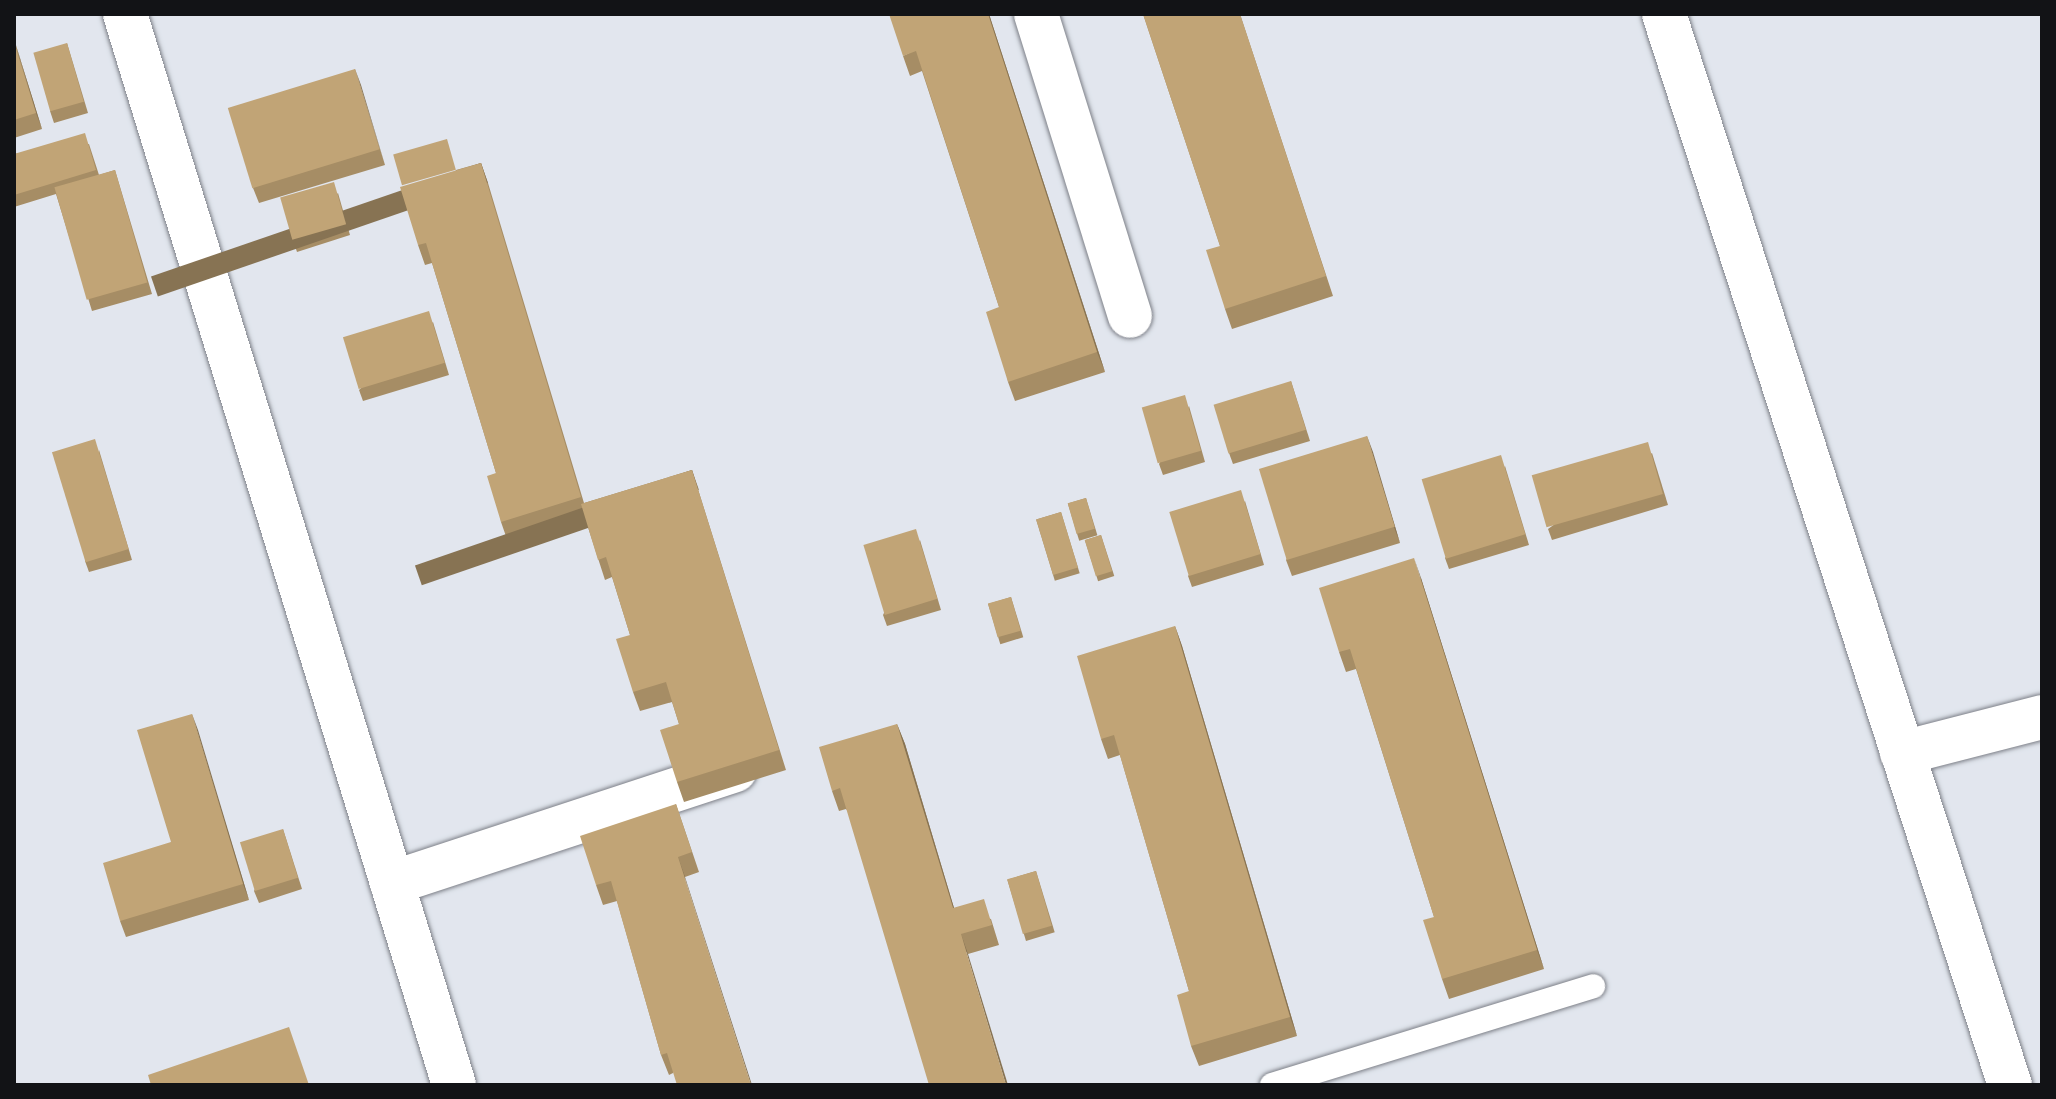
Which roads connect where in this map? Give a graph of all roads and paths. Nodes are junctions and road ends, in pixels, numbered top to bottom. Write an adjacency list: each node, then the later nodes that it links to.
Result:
1 (125, 14): 8 (street)
2 (1036, 14): 4 (street)
3 (1664, 14): 6 (street)
4 (1130, 316)
5 (2042, 717): 6 (street)
6 (1902, 753): 12 (street)
7 (736, 770): 8 (street)
8 (392, 883): 10 (street)
9 (1593, 986): 11 (lane)
10 (454, 1085)
11 (1272, 1085)
12 (2010, 1085)

